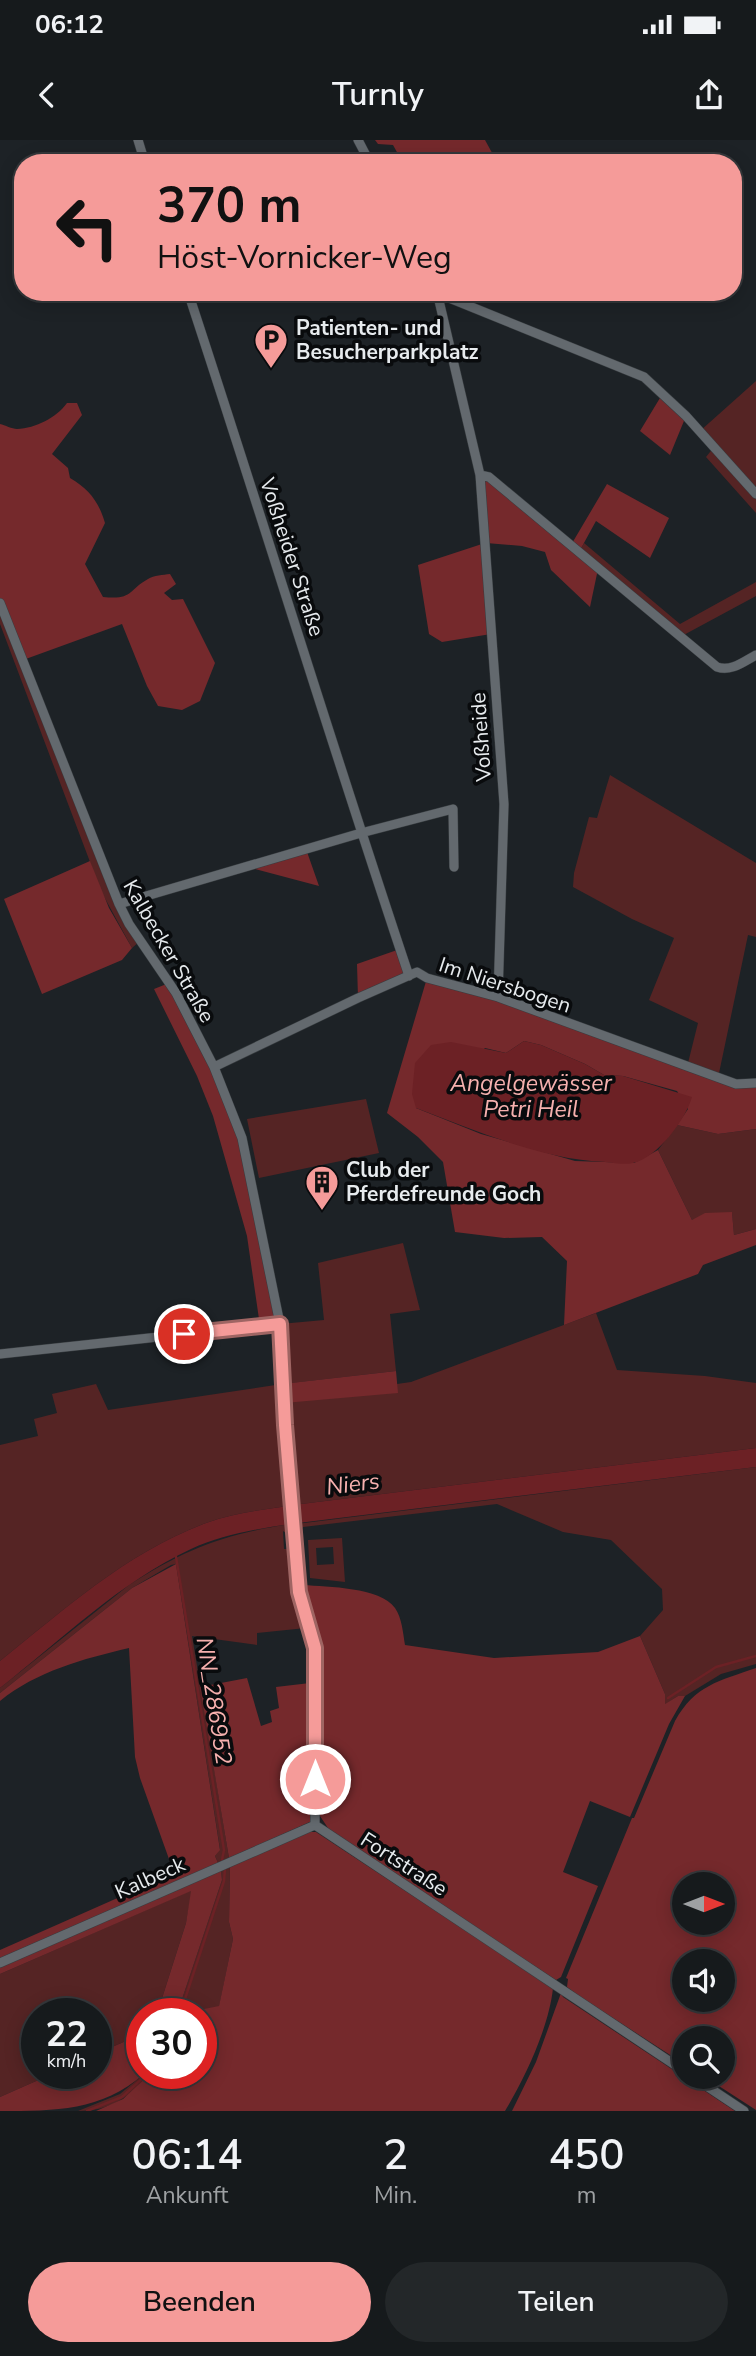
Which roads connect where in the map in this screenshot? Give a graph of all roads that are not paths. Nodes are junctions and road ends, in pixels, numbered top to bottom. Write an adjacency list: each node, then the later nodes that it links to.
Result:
1 (191, 301): 8 (street, Voßheider Straße)
2 (439, 301): 4 (street, Voßheide)
3 (459, 301): 5 (street)
4 (480, 475): 7 (street); 12 (street, Voßheide)
5 (756, 494)
6 (0, 603): 10 (street, Kalbecker Straße)
7 (756, 655)
8 (360, 833): 9 (street); 10 (street); 11 (street, Voßheider Straße)
9 (454, 867)
10 (119, 904): 13 (street, Kalbecker Straße)
11 (409, 976): 12 (street, Im Niersbogen); 13 (street, Im Niersbogen)
12 (498, 997): 14 (street, Im Niersbogen)
13 (214, 1067): 15 (street, Kalbecker Straße)
14 (756, 1083)
15 (280, 1324): 16 (street); 17 (street)
16 (0, 1354)
17 (315, 1825): 18 (street, Kalbeck); 19 (street, Fortstraße)
18 (0, 1963)
19 (672, 2063)
20 (711, 2089): 21 (street)
21 (744, 2111)

